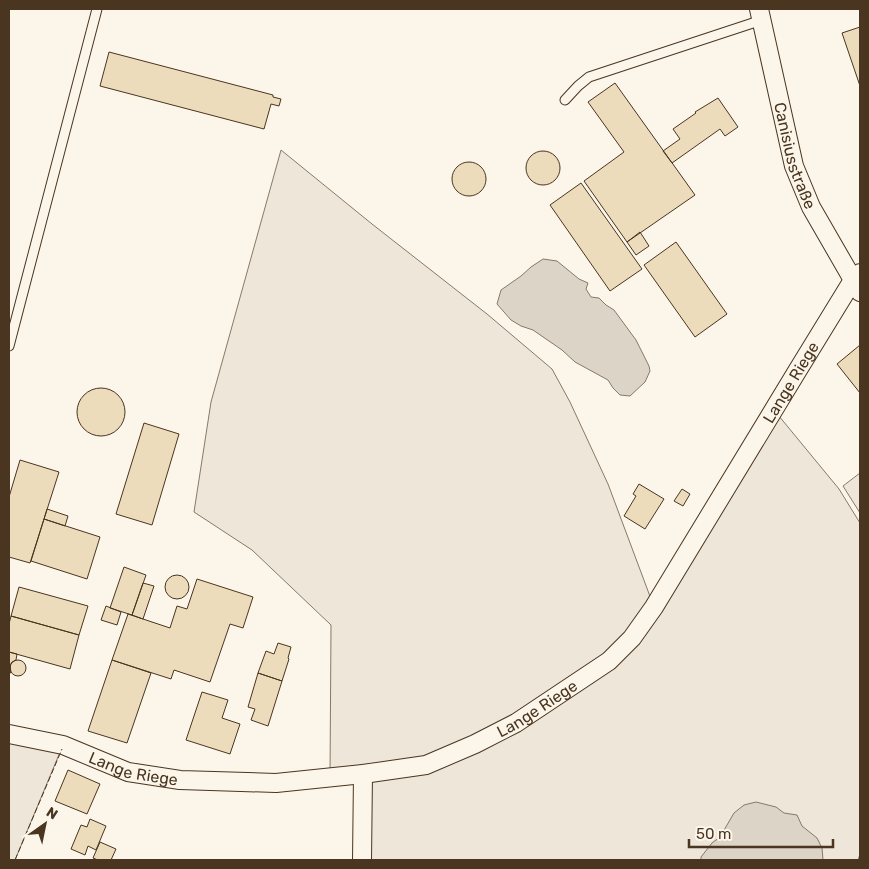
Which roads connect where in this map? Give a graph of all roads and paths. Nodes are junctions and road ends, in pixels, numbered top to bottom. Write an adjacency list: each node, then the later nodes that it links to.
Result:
1 (97, 9): 5 (lane)
2 (760, 15): 3 (lane); 4 (street, Canisiusstraße)
3 (566, 100)
4 (858, 282): 7 (street, Lange Riege)
5 (9, 346)
6 (9, 734): 7 (street, Lange Riege)
7 (362, 774): 8 (street)
8 (362, 860)

